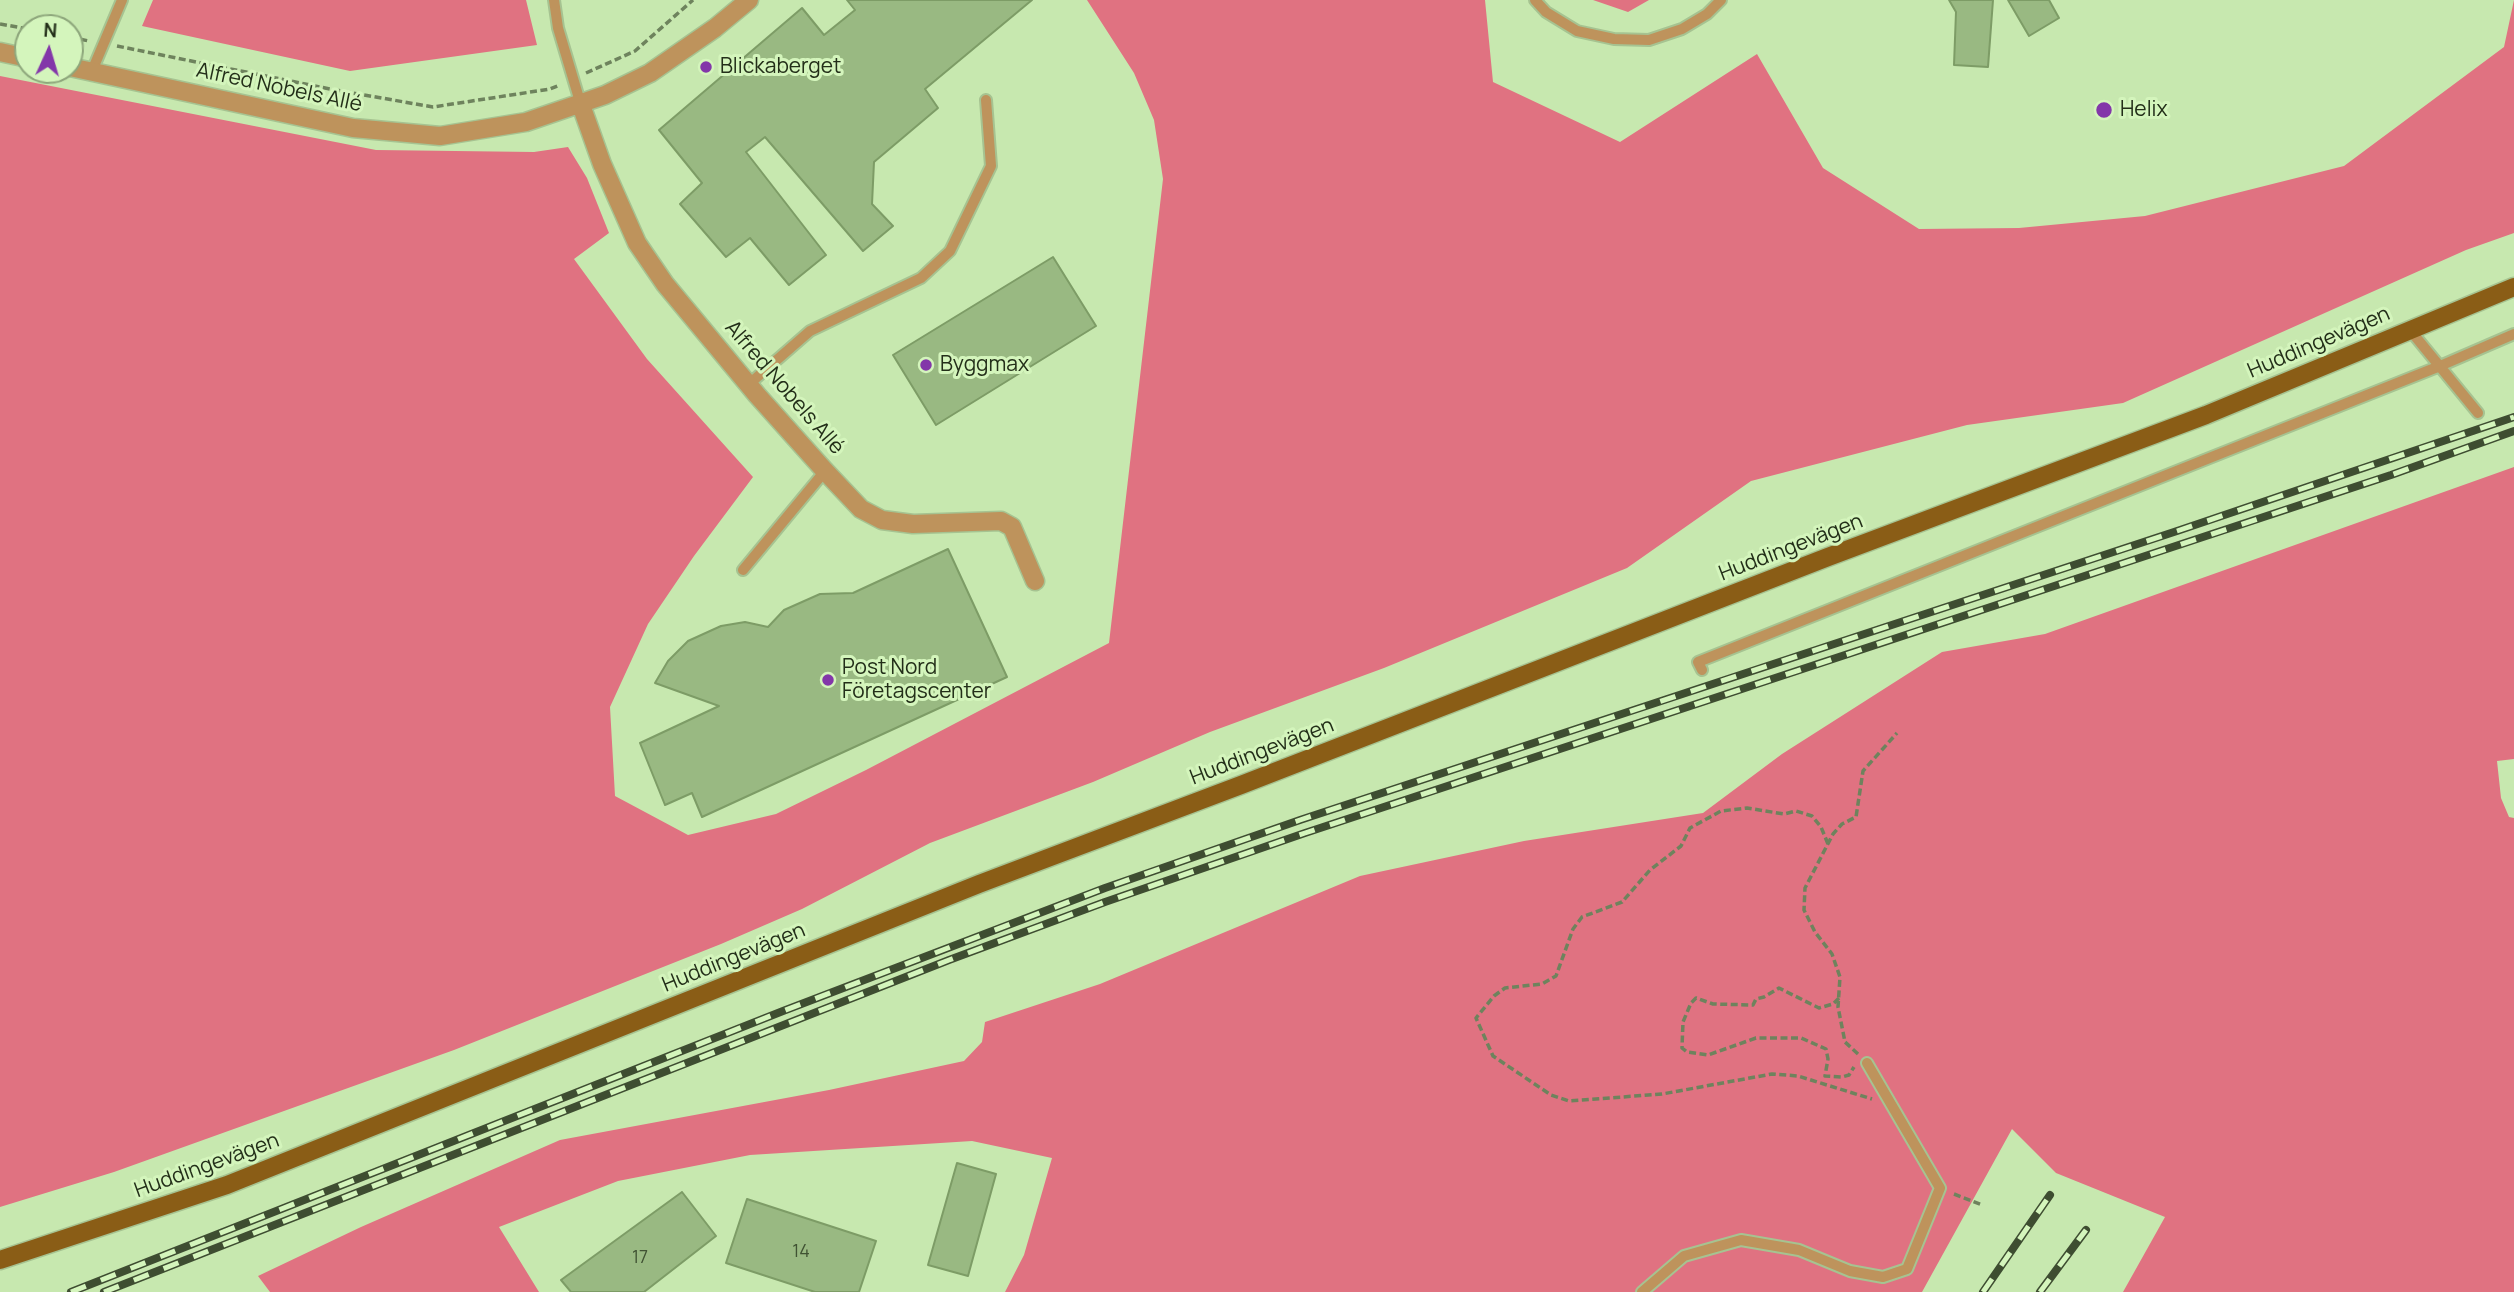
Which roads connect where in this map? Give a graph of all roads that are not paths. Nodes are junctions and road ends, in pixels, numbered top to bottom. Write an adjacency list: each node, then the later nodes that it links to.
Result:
1 (122, 0): 7 (lane)
2 (554, 0): 9 (lane)
3 (749, 0): 9 (street, Alfred Nobels Allé)
4 (1535, 0): 5 (lane)
5 (1721, 0)
6 (84, 70): 7 (street, Alfred Nobels Allé)
7 (92, 71): 9 (street, Alfred Nobels Allé)
8 (986, 100): 14 (lane)
9 (581, 105): 14 (street, Alfred Nobels Allé)
10 (2514, 287): 11 (main road, Huddingevägen)
11 (2410, 330): 13 (lane); 23 (main road, Huddingevägen)
12 (2514, 334): 13 (lane)
13 (2440, 366): 15 (lane); 19 (lane)
14 (748, 385): 16 (street, Alfred Nobels Allé)
15 (2478, 413)
16 (825, 471): 17 (lane); 18 (street, Alfred Nobels Allé)
17 (744, 570)
18 (1035, 581)
19 (1702, 670)
20 (1864, 1060): 21 (lane)
21 (1940, 1188): 22 (lane); 24 (lane)
22 (1952, 1193)
23 (0, 1258)
24 (1642, 1292)

